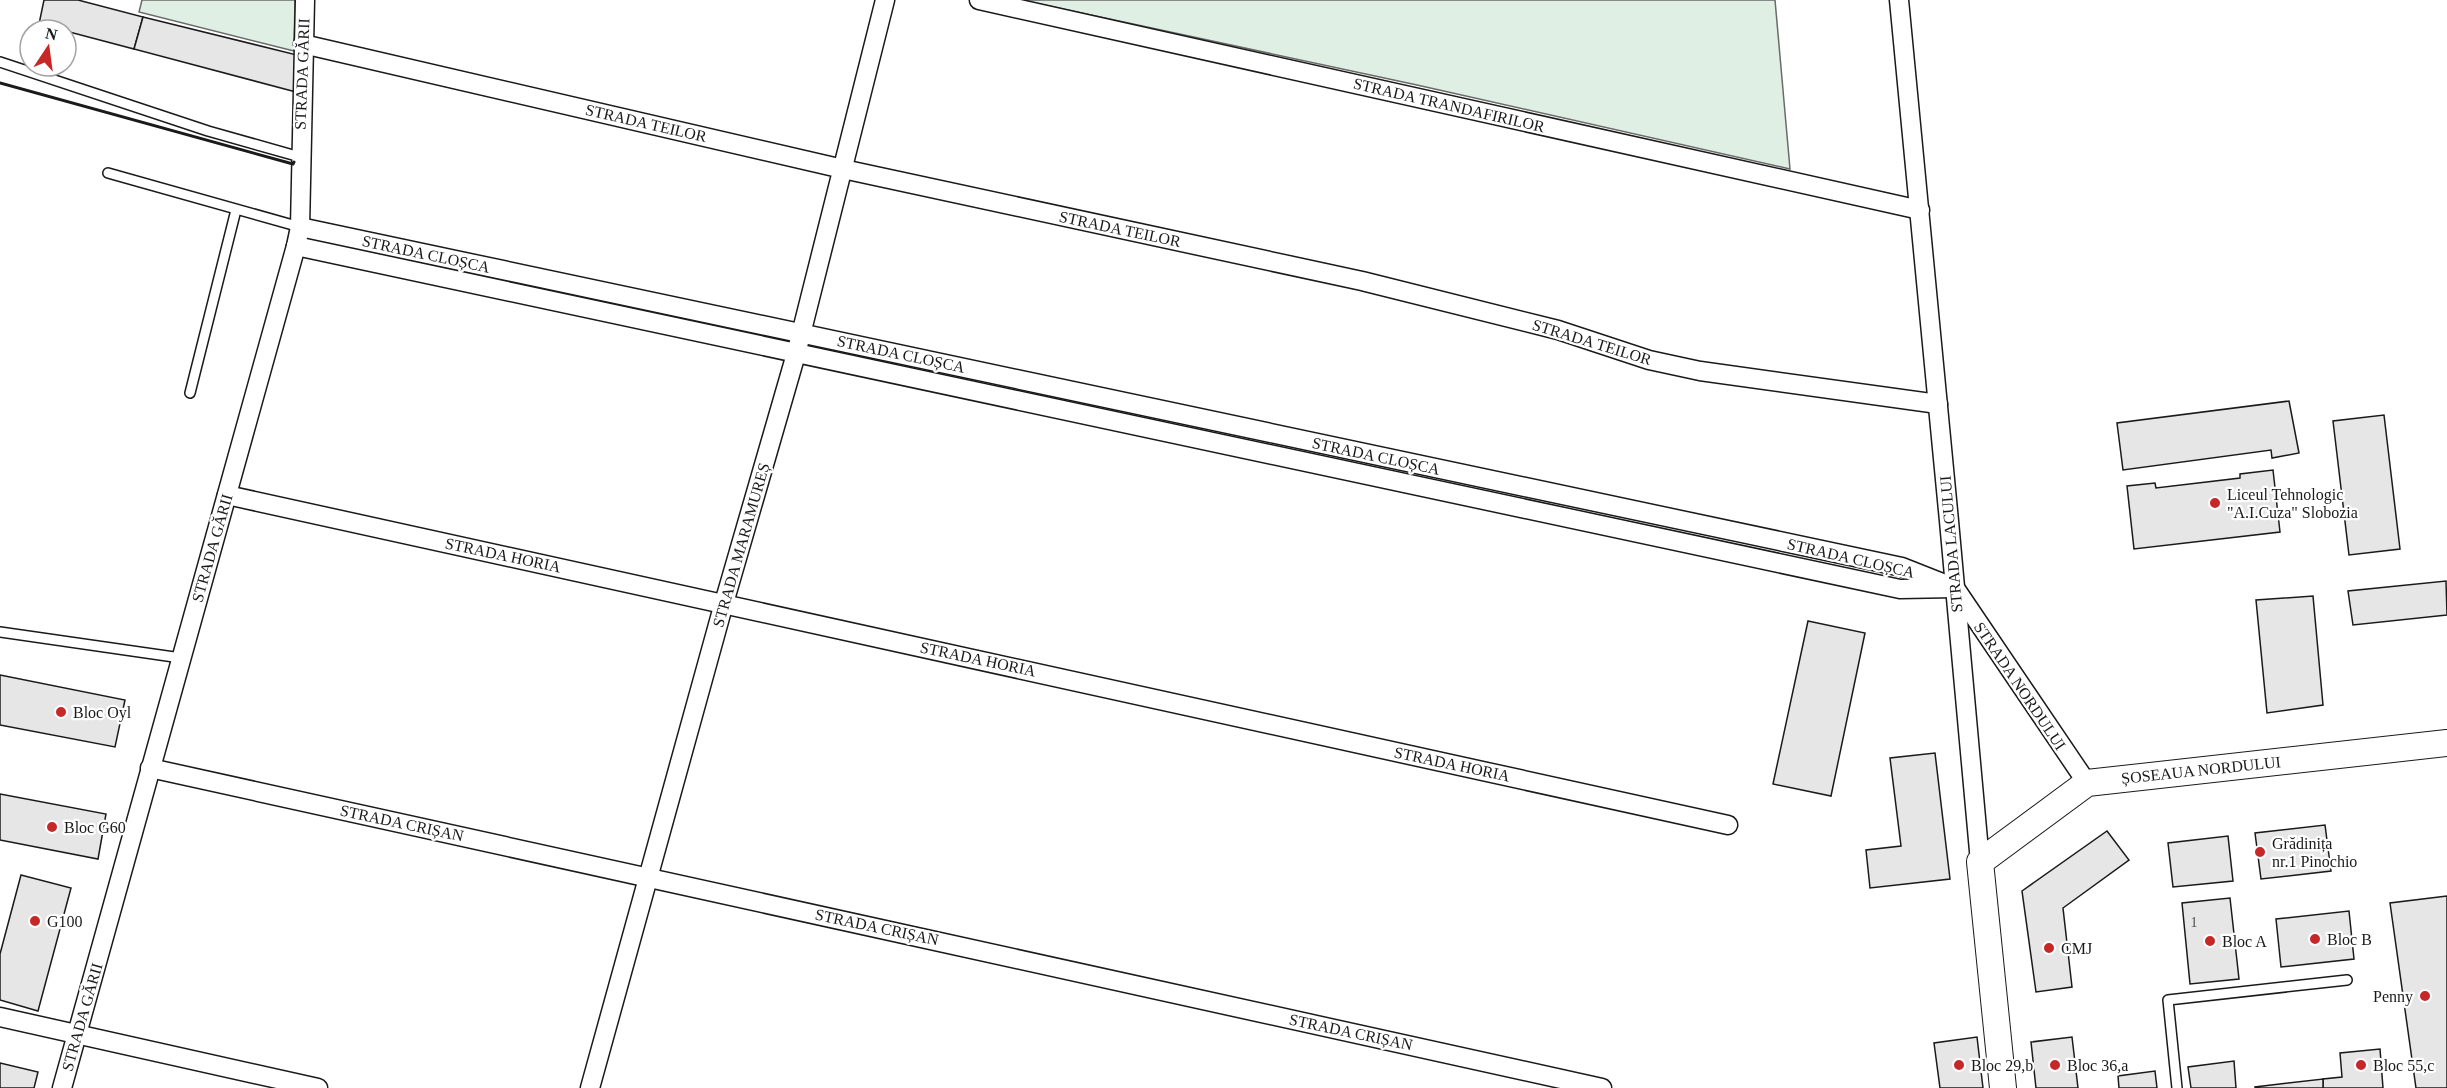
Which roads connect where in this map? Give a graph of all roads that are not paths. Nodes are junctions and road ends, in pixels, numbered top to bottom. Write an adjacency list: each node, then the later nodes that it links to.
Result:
1 (305, 0): 5 (street, STRADA GĂRII)
2 (885, 0): 8 (street, STRADA MARAMUREȘ)
3 (979, 0): 11 (street, STRADA TRANDAFIRILOR)
4 (1899, 0): 11 (street, STRADA LACULUI)
5 (303, 44): 7 (street, STRADA GĂRII); 8 (street, STRADA TEILOR)
6 (0, 62): 7 (lane)
7 (300, 157): 12 (street, STRADA GĂRII)
8 (843, 169): 14 (street, STRADA MARAMUREȘ); 17 (street, STRADA TEILOR)
9 (108, 173): 10 (lane)
10 (236, 210): 12 (lane); 16 (lane)
11 (1920, 210): 17 (street, STRADA LACULUI)
12 (300, 227): 13 (street, STRADA GĂRII); 14 (street, STRADA CLOȘCA)
13 (297, 246): 15 (street, STRADA CLOȘCA); 18 (street, STRADA GĂRII)
14 (800, 333): 15 (street, STRADA MARAMUREȘ); 19 (street, STRADA CLOȘCA)
15 (796, 354): 19 (street, STRADA CLOȘCA); 20 (street, STRADA MARAMUREȘ)
16 (190, 393)
17 (1938, 404): 19 (street, STRADA LACULUI)
18 (227, 495): 20 (street, STRADA HORIA); 22 (street, STRADA GĂRII)
19 (1955, 588): 25 (street, STRADA NORDULUI); 27 (street, STRADA LACULUI)
20 (724, 603): 26 (street, STRADA HORIA); 28 (street, STRADA MARAMUREȘ)
21 (0, 632): 22 (lane)
22 (181, 658): 24 (street, STRADA GĂRII)
23 (2447, 742): 25 (street, ȘOSEAUA NORDULUI)
24 (150, 768): 28 (street, STRADA CRIȘAN); 31 (street, STRADA GĂRII)
25 (2087, 783): 27 (street, ȘOSEAUA NORDULUI)
26 (1728, 825)
27 (1980, 862): 36 (street, STRADA LACULUI)
28 (648, 877): 34 (street, STRADA MARAMUREȘ); 35 (street, STRADA CRIȘAN)
29 (2347, 980): 37 (lane)
30 (0, 1017): 31 (street)
31 (77, 1034): 32 (street, STRADA GĂRII); 33 (street)
32 (62, 1088)
33 (318, 1088)
34 (590, 1088)
35 (1602, 1088)
36 (2003, 1088)
37 (2177, 1088)

